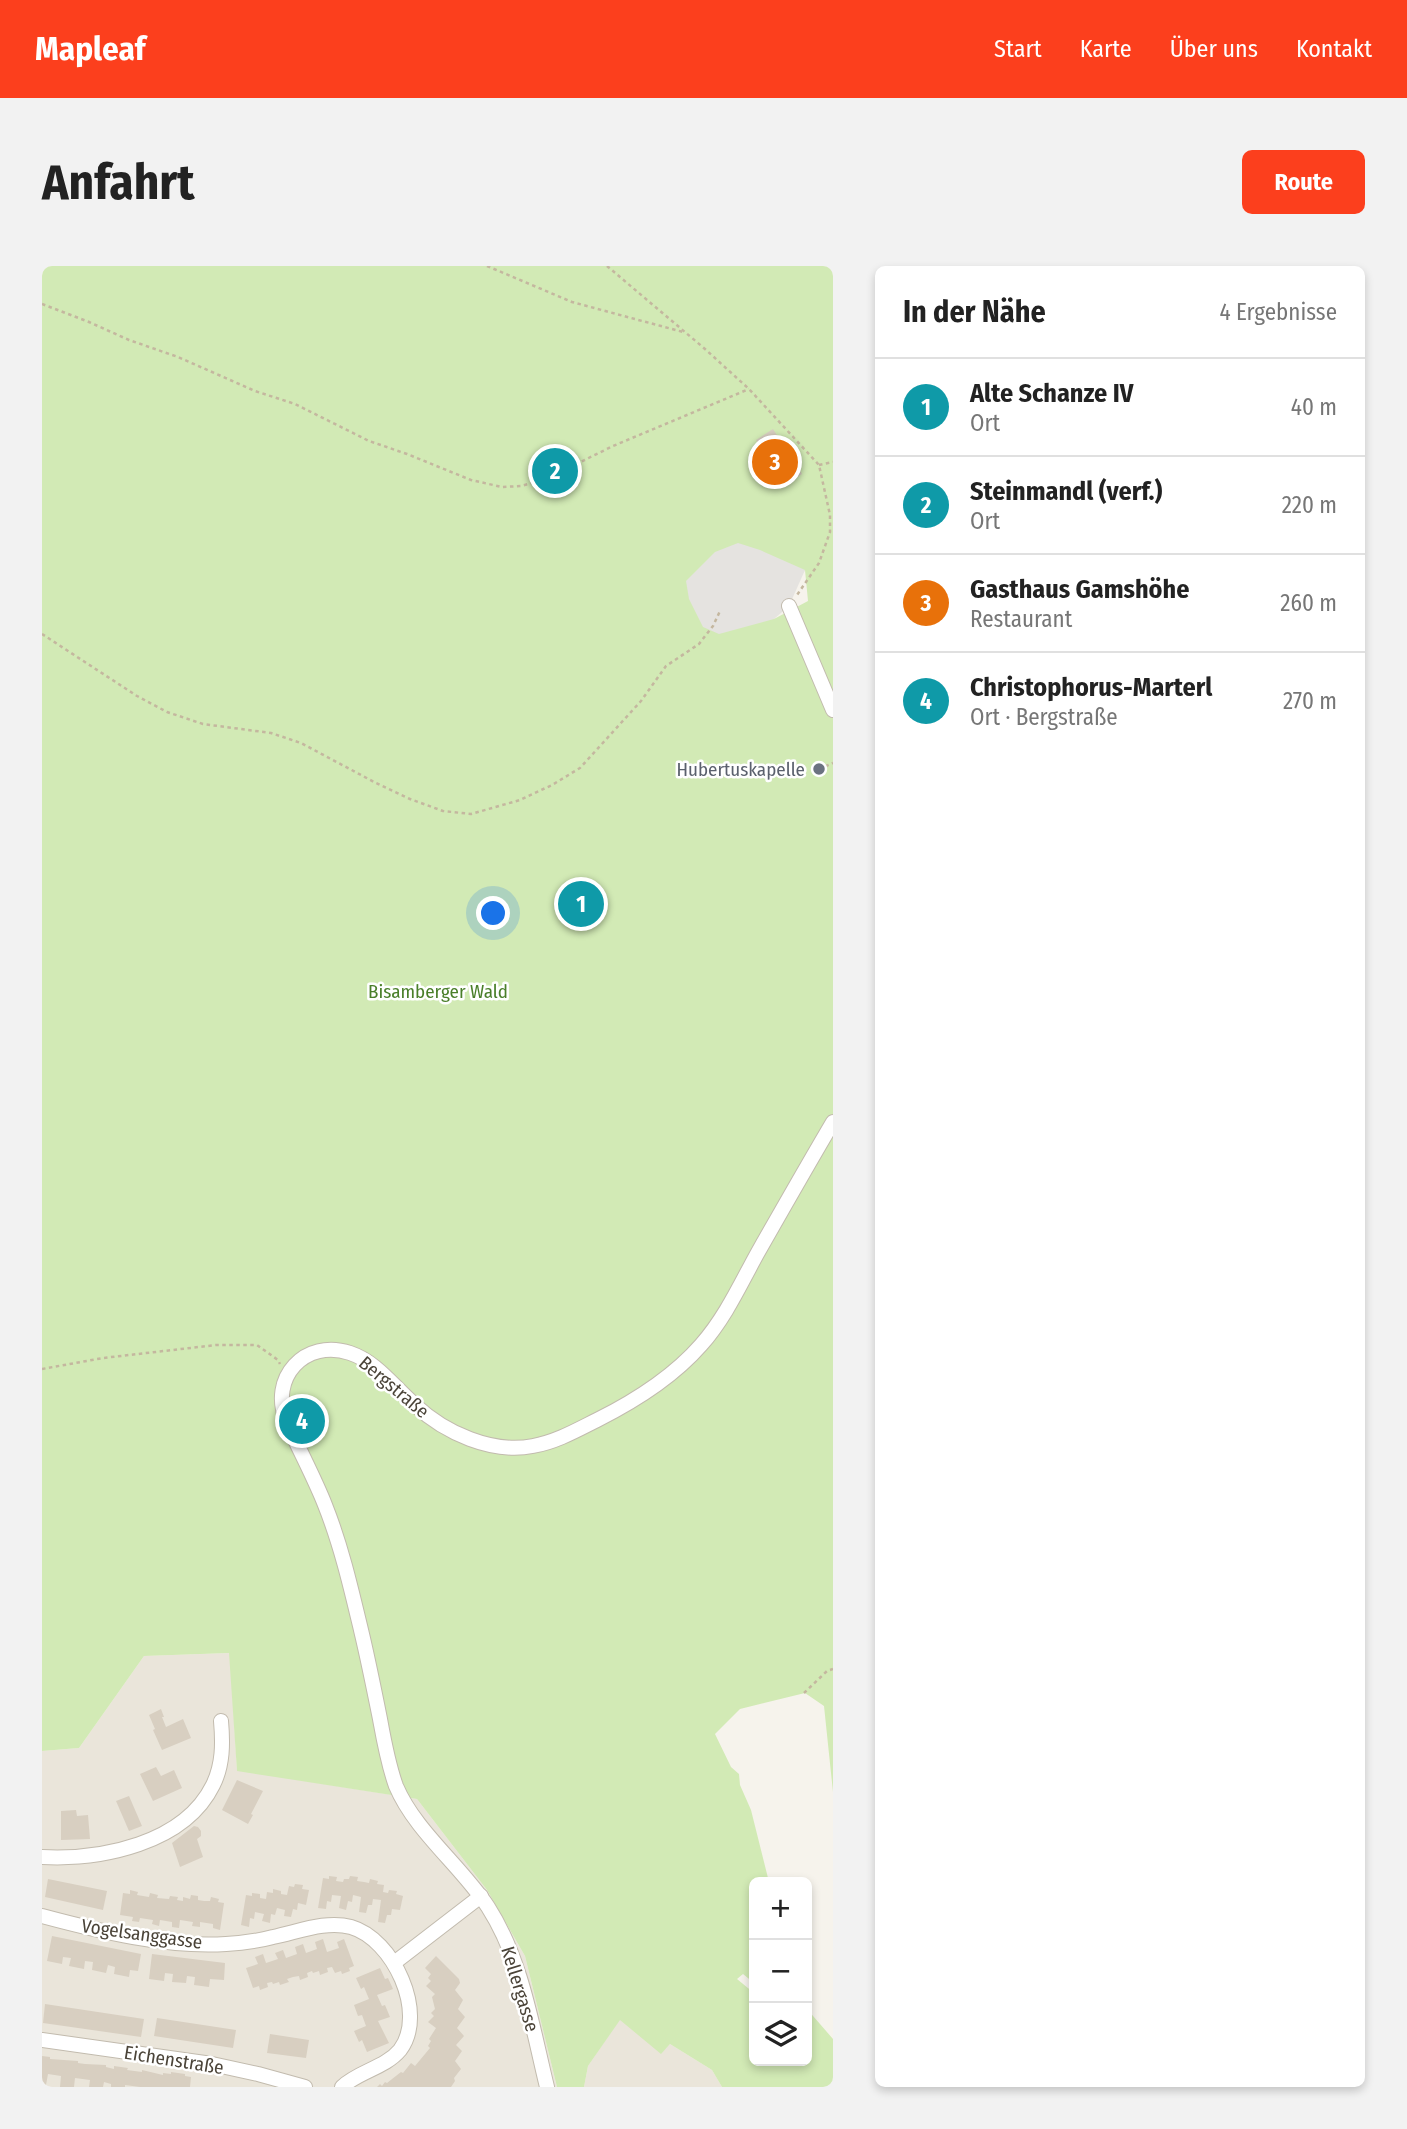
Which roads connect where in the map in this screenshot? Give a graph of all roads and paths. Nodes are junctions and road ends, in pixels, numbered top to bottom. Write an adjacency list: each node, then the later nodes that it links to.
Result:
1 (487, 266): 4 (path)
2 (607, 266): 4 (path)
3 (42, 304): 5 (path)
4 (686, 333): 5 (path)
5 (750, 389): 7 (path)
6 (833, 462): 7 (path)
7 (819, 465): 8 (path)
8 (832, 515): 9 (path)
9 (789, 606): 12 (street)
10 (720, 611): 11 (path)
11 (42, 634)
12 (833, 710)
13 (833, 763): 14 (path)
14 (819, 769)
15 (833, 1122): 17 (street, Bergstraße)
16 (42, 1369): 17 (path)
17 (285, 1377): 22 (street)
18 (833, 1670): 19 (path)
19 (804, 1693)
20 (221, 1721): 21 (street)
21 (42, 1857)
22 (481, 1896): 24 (street); 28 (street, Kellergasse)
23 (42, 1916): 24 (street, Vogelsanggasse)
24 (394, 1963): 27 (street, Vogelsanggasse)
25 (42, 2040): 26 (street, Eichenstraße)
26 (305, 2087)
27 (342, 2087)
28 (547, 2087)

